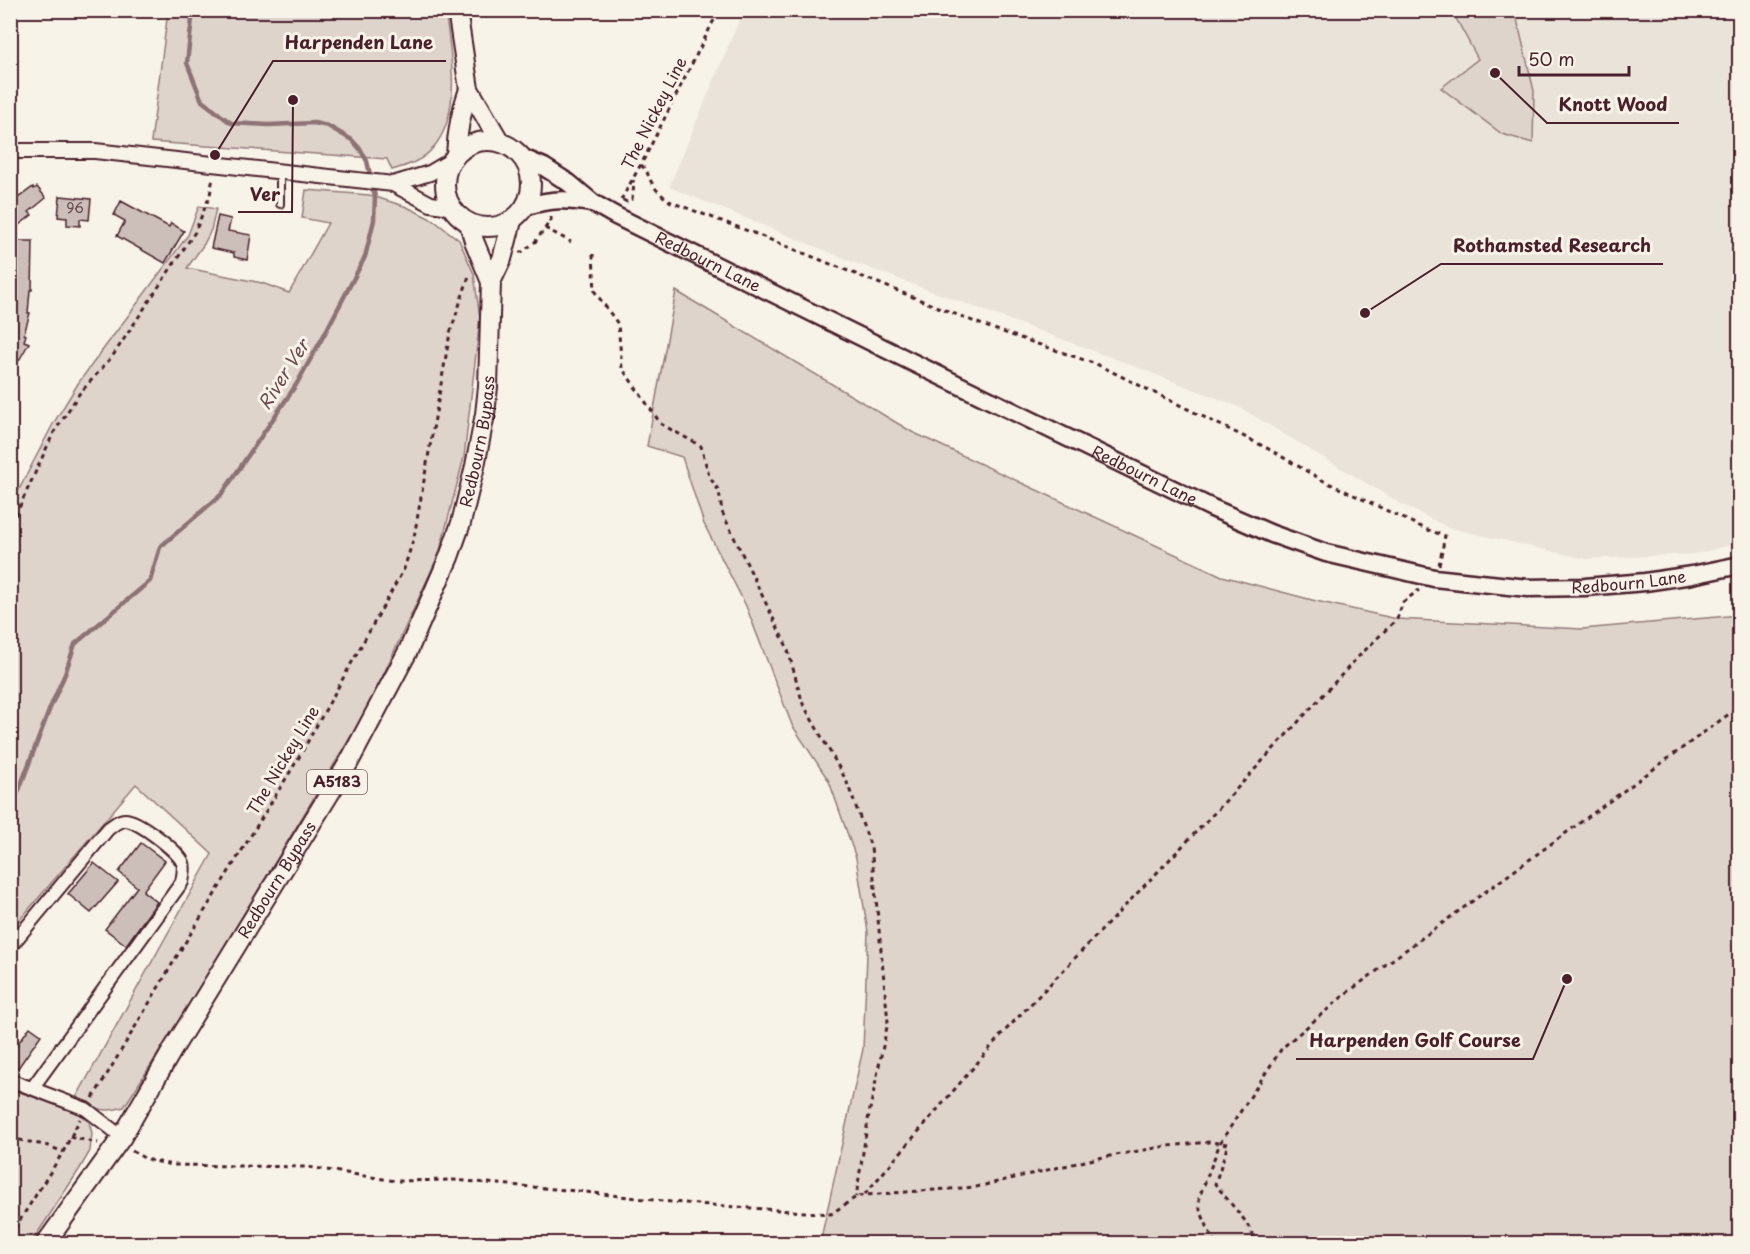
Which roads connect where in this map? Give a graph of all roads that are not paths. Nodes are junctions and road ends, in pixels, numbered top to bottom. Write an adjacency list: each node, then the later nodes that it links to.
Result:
1 (457, 10): 2 (main road)
2 (469, 89): 3 (main road); 5 (main road)
3 (500, 142): 5 (main road); 6 (main road)
4 (10, 151): 7 (street)
5 (454, 158): 8 (street); 12 (main road)
6 (523, 158): 9 (main road, Redbourn Lane); 11 (main road)
7 (280, 171): 8 (street); 10 (lane)
8 (393, 184): 12 (street)
9 (593, 203): 11 (main road, Redbourn Lane); 16 (main road, Redbourn Lane)
10 (279, 204)
11 (526, 206): 13 (main road)
12 (451, 207): 14 (main road)
13 (512, 220): 14 (main road); 15 (main road, Redbourn Bypass / A5183)
14 (469, 223): 15 (main road, Redbourn Bypass / A5183)
15 (491, 282): 20 (main road, Redbourn Bypass / A5183)
16 (1740, 565)
17 (10, 947): 19 (street)
18 (10, 1080): 19 (street)
19 (33, 1088): 20 (street)
20 (119, 1141): 21 (main road, Redbourn Bypass / A5183)
21 (45, 1244)

